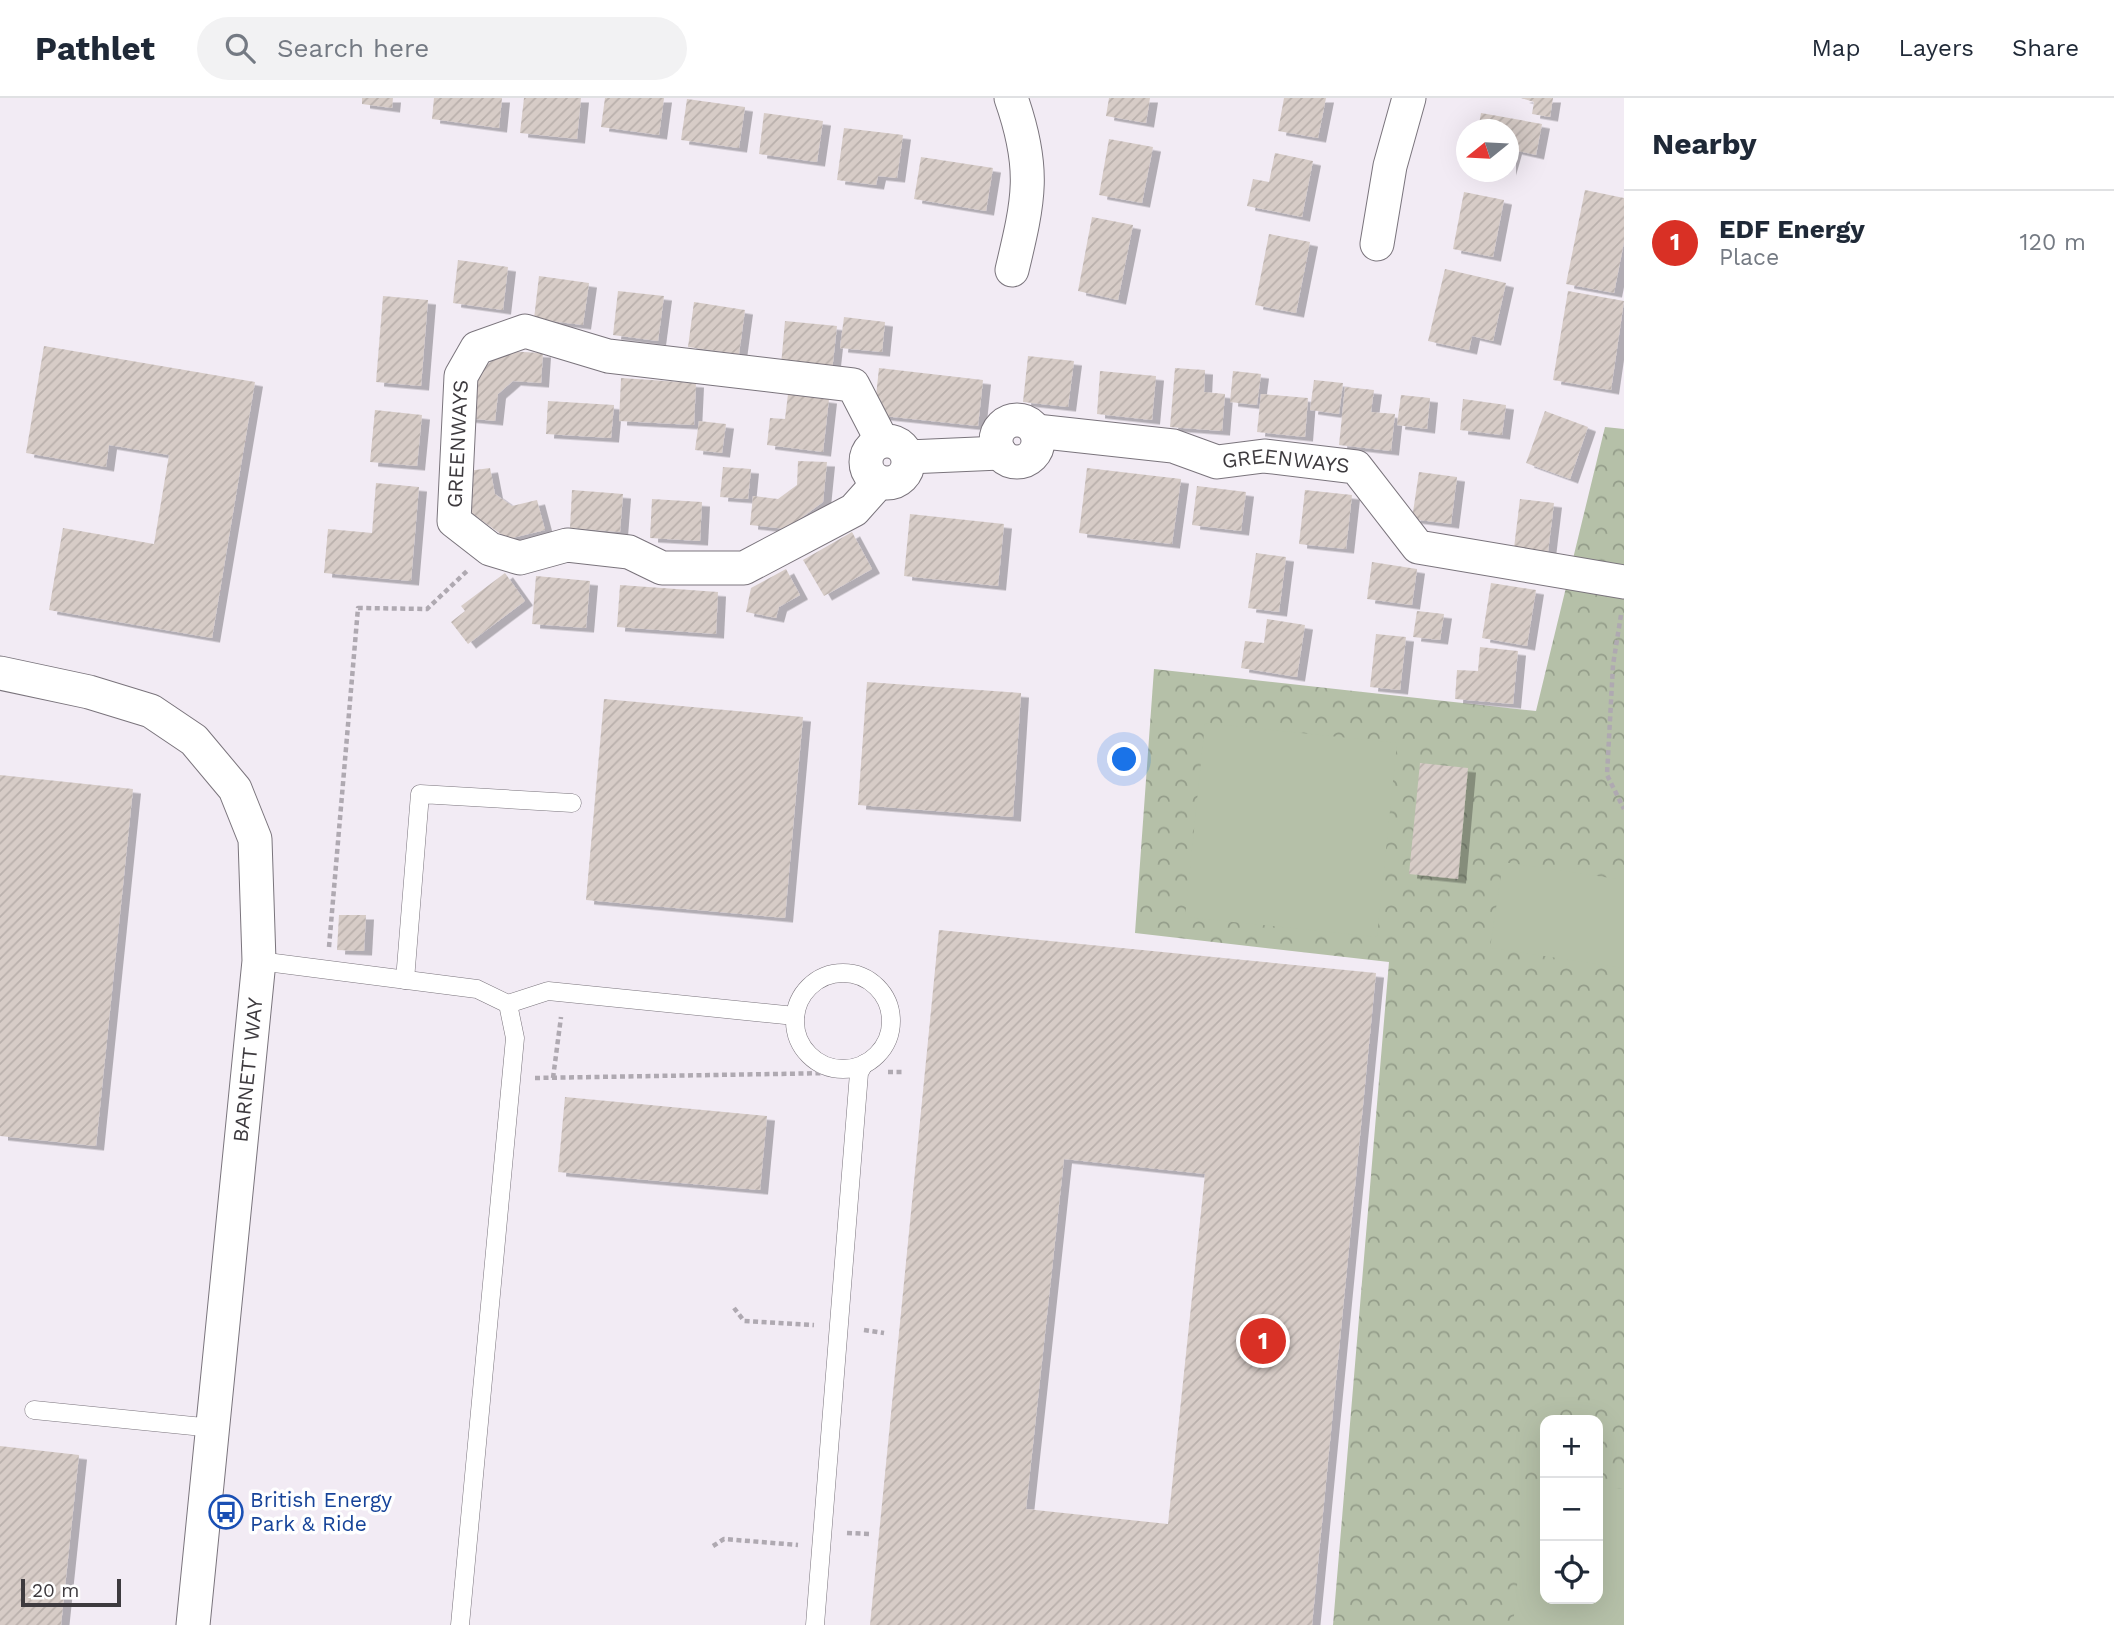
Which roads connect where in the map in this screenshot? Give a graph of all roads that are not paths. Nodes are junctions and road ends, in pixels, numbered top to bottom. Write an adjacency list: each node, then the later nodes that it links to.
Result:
1 (1011, 98): 4 (street)
2 (1409, 98): 3 (street)
3 (1377, 244)
4 (1012, 270)
5 (895, 449): 5 (street, GREENWAYS); 6 (street, GREENWAYS)
6 (1623, 597)
7 (0, 673): 9 (street, BARNETT WAY)
8 (572, 803): 10 (lane)
9 (259, 961): 10 (lane); 15 (street, BARNETT WAY)
10 (405, 980): 11 (lane)
11 (508, 1004): 12 (lane); 17 (lane)
12 (795, 1016): 13 (lane); 13 (lane)
13 (862, 1068): 18 (lane)
14 (34, 1409): 15 (lane)
15 (213, 1427): 16 (street, BARNETT WAY)
16 (193, 1625)
17 (460, 1625)
18 (815, 1625)

